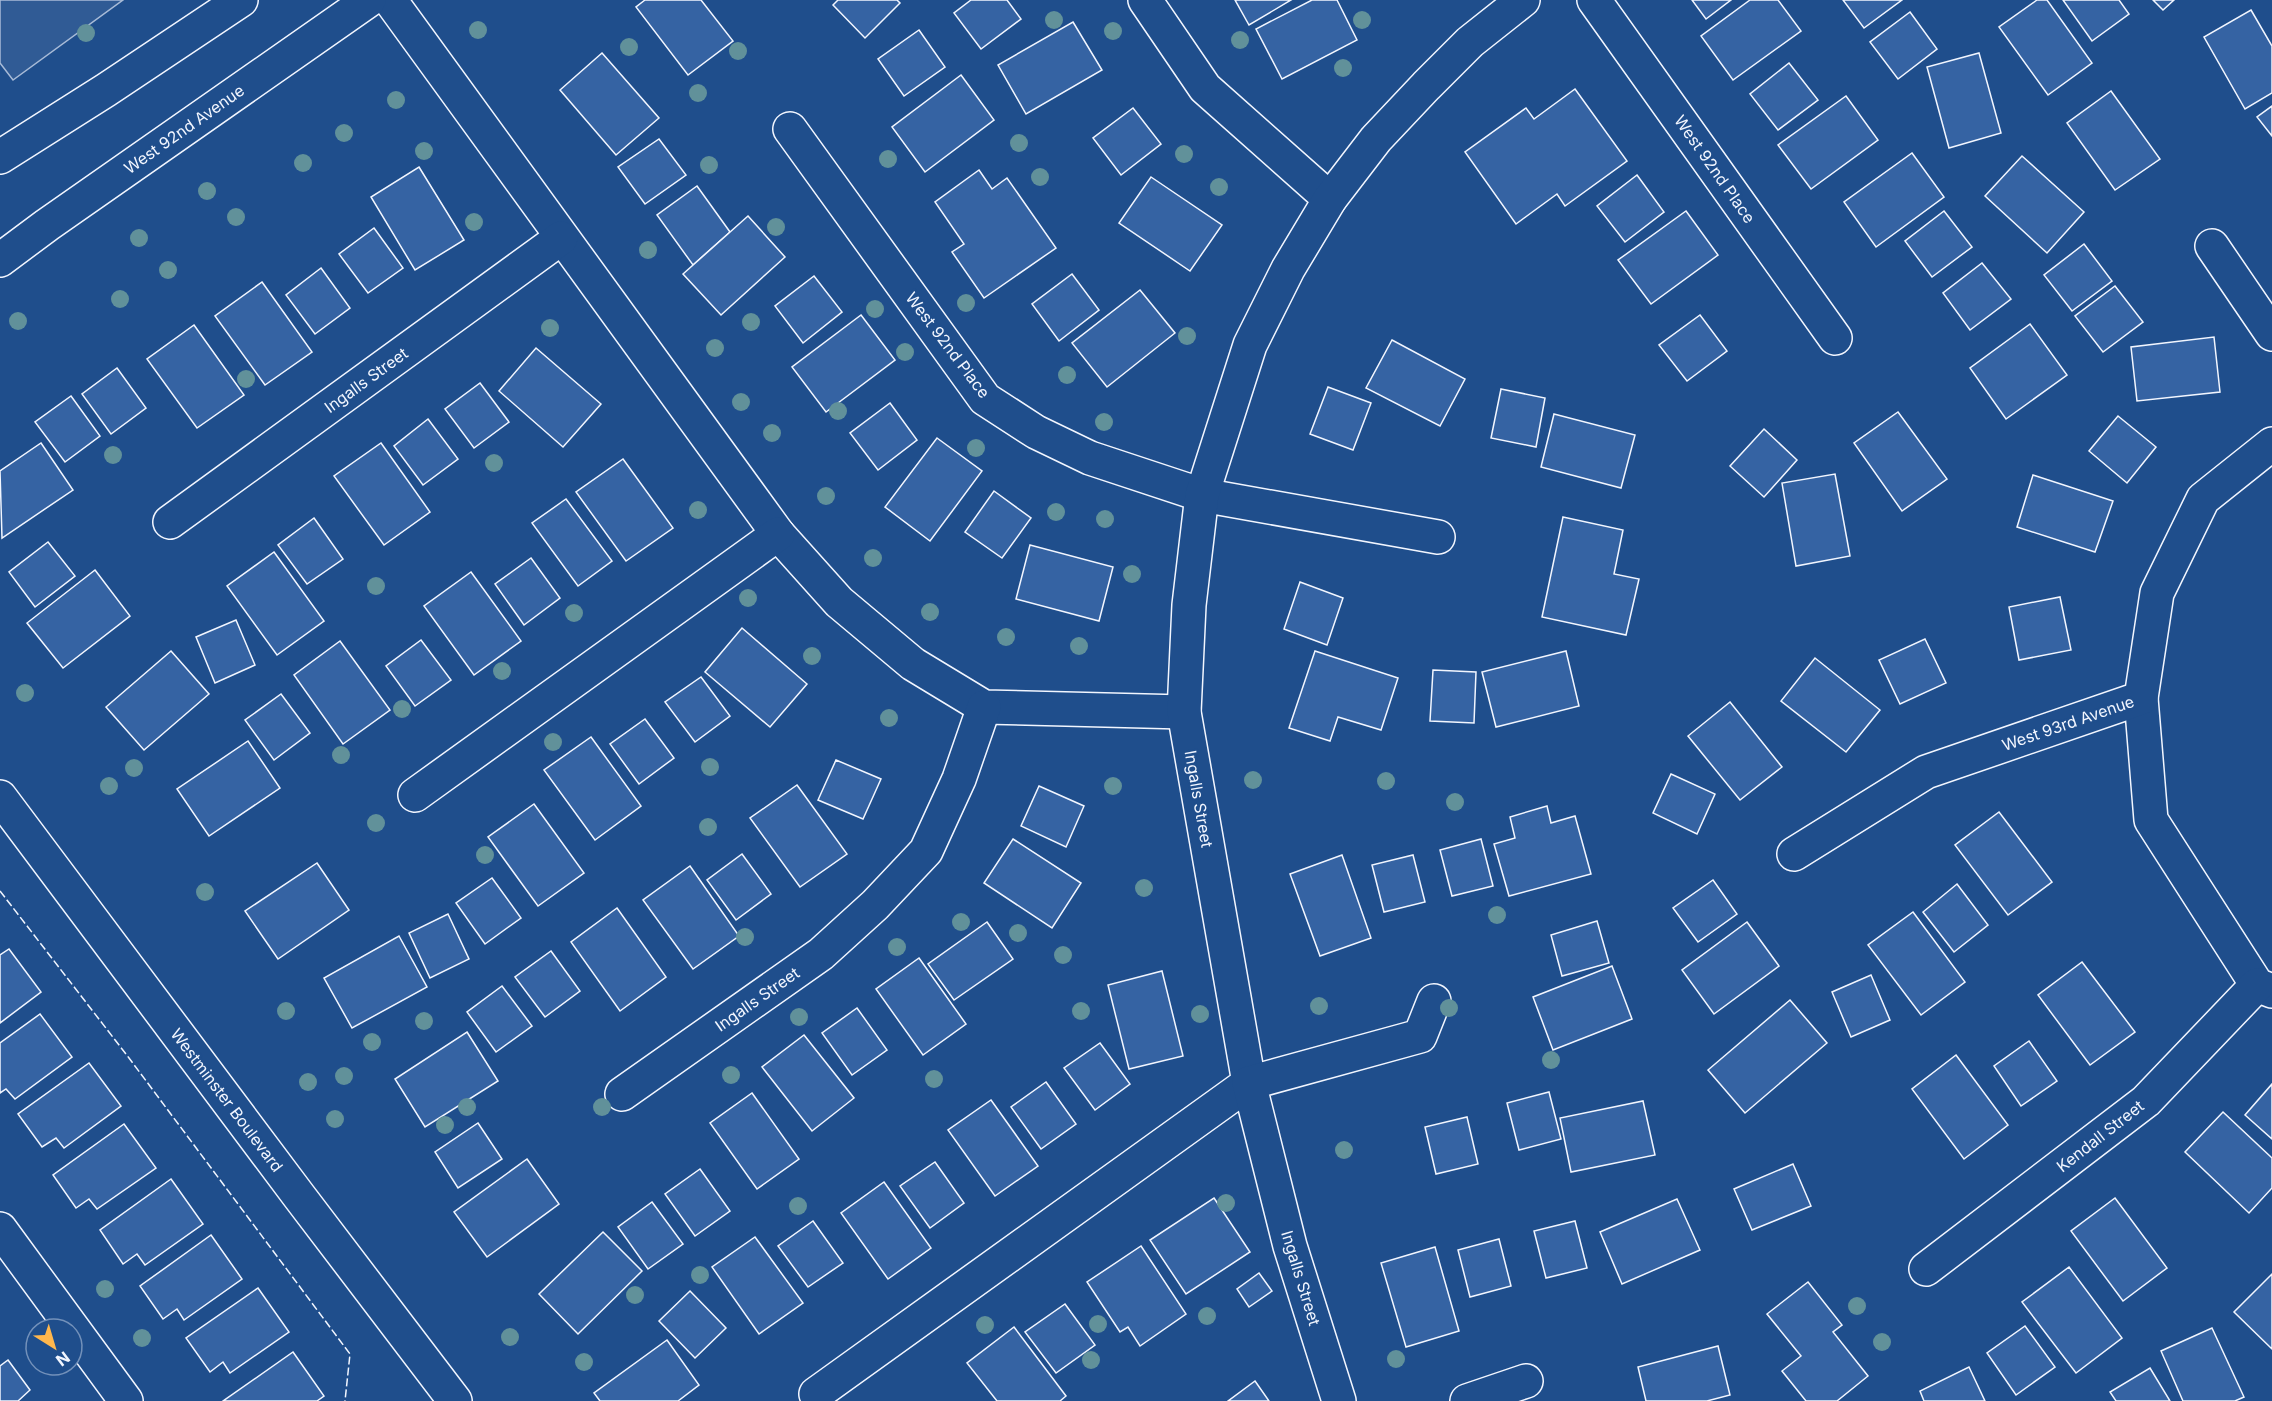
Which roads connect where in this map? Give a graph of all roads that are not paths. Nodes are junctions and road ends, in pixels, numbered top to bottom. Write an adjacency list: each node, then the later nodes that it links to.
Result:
1 (241, 0): 8 (street)
2 (369, 0): 12 (street, West 92nd Avenue)
3 (390, 0): 10 (street)
4 (1145, 0): 9 (street)
5 (1523, 0): 9 (street)
6 (1594, 0): 14 (street, West 92nd Place)
7 (790, 129): 16 (street, West 92nd Place)
8 (0, 157)
9 (1330, 199): 16 (street)
10 (561, 238): 17 (street, Ingalls Street); 18 (street)
11 (2212, 246): 13 (street)
12 (0, 260)
13 (2272, 334)
14 (1835, 338)
15 (2272, 444): 20 (street, West 93rd Avenue)
16 (1202, 495): 19 (street, West 92nd Place); 22 (street)
17 (170, 522)
18 (778, 534): 21 (street); 23 (street)
19 (1438, 537)
20 (2141, 698): 25 (street, West 93rd Avenue); 26 (street, Kendall Street)
21 (984, 707): 22 (street); 29 (street, Ingalls Street)
22 (1184, 712): 28 (street, Ingalls Street)
23 (415, 795)
24 (0, 797): 34 (street, Westminster Boulevard)
25 (1794, 854)
26 (2265, 988): 31 (street, Kendall Street)
27 (1434, 1001): 28 (street)
28 (1249, 1083): 33 (street); 36 (street, Ingalls Street)
29 (622, 1094)
30 (0, 1229): 35 (street)
31 (1926, 1269)
32 (1526, 1381): 37 (street)
33 (816, 1394)
34 (450, 1399)
35 (126, 1401)
36 (1339, 1401)
37 (1467, 1401)

